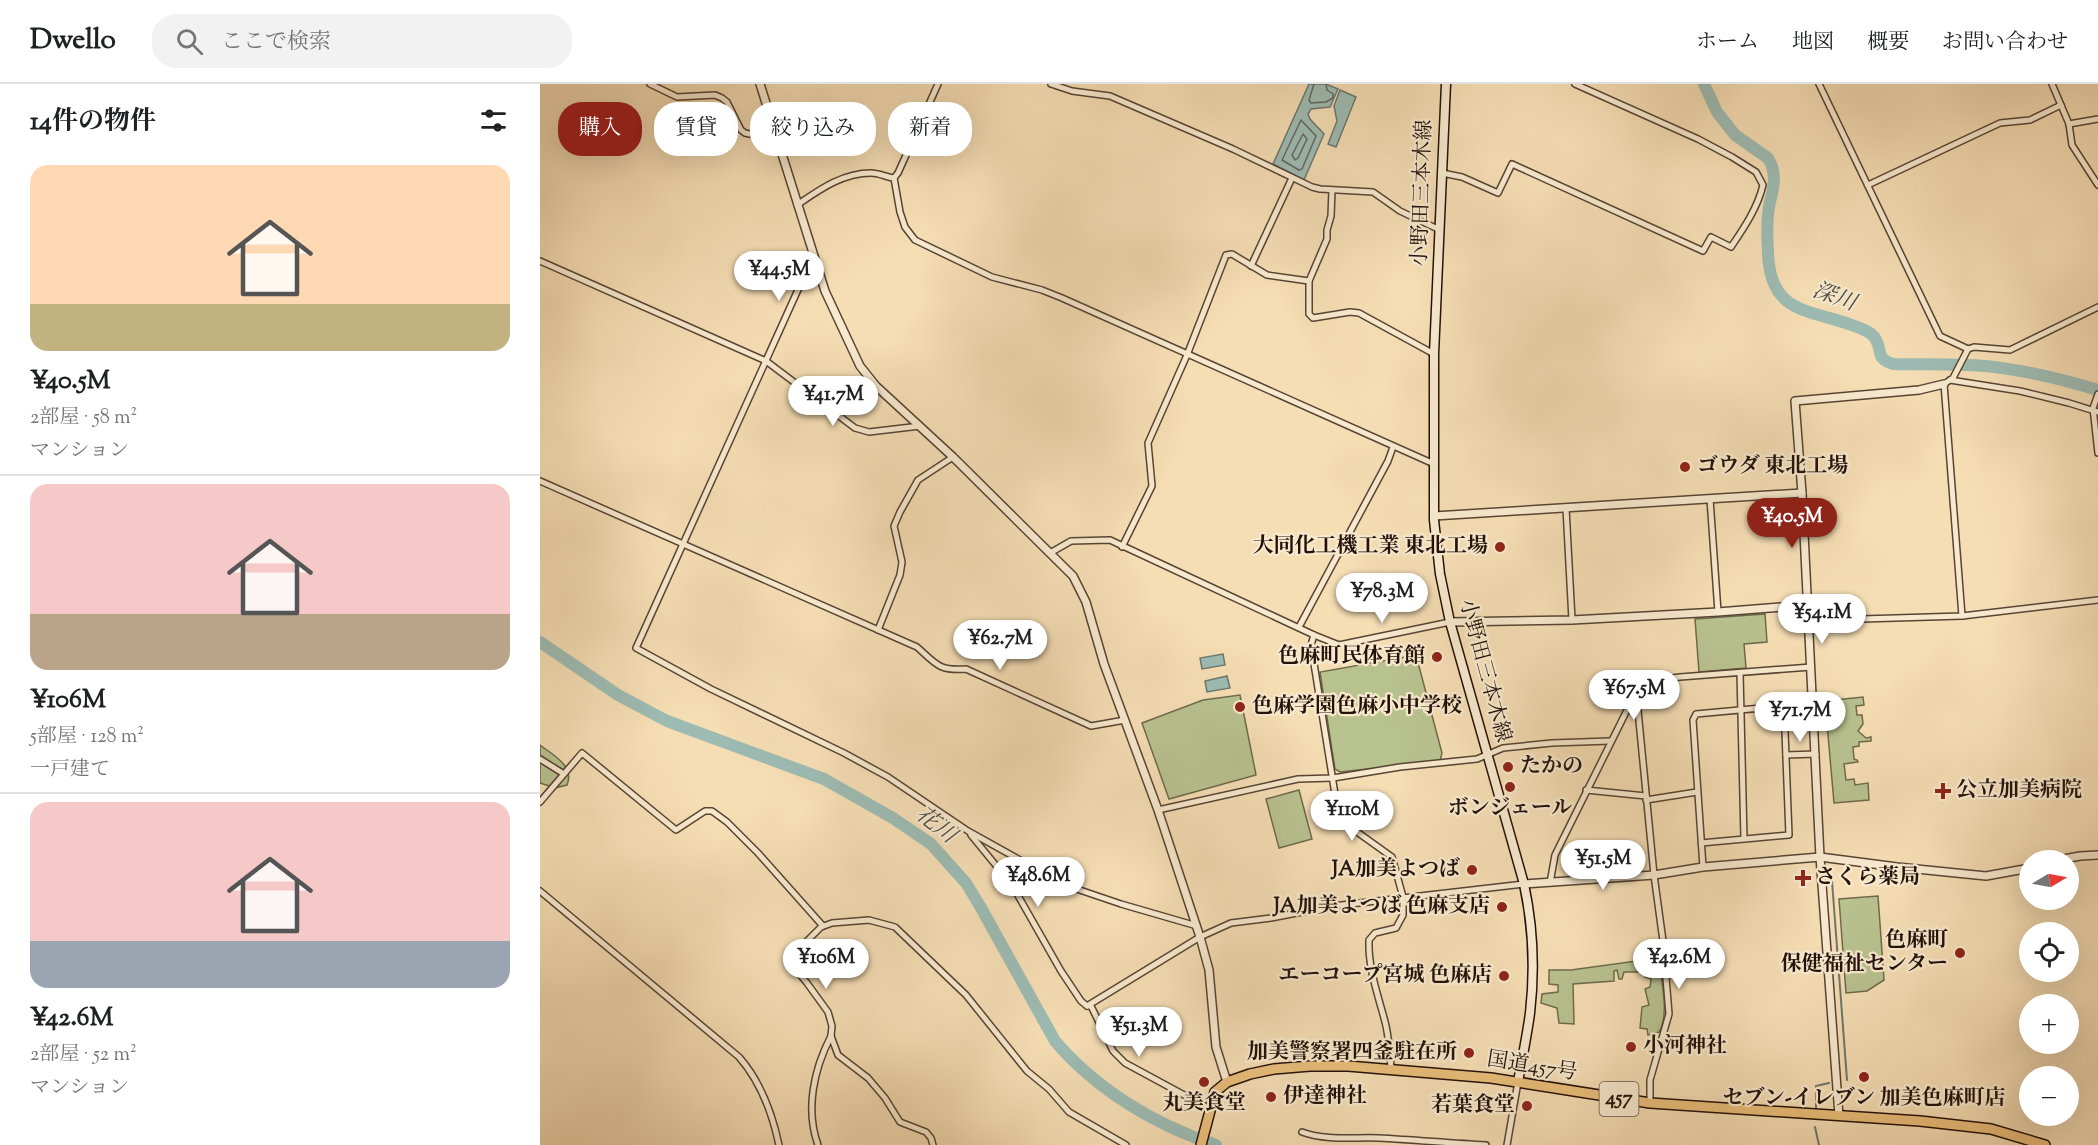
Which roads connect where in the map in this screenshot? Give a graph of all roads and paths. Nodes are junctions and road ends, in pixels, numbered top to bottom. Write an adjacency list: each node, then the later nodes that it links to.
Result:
1 (650, 84): 13 (street)
2 (760, 84): 9 (street)
3 (938, 84): 16 (street)
4 (1051, 84): 17 (street)
5 (1446, 84): 15 (main road, 小野田三本木線)
6 (1575, 84): 15 (street)
7 (1819, 84): 18 (street)
8 (2052, 84): 10 (street)
9 (766, 102)
10 (2061, 105): 12 (street); 18 (street)
11 (2098, 120): 12 (street)
12 (2069, 124): 19 (street)
13 (750, 134)
14 (783, 156): 21 (street)
15 (1442, 173): 22 (main road, 小野田三本木線)
16 (894, 178): 21 (street); 30 (street)
17 (1292, 178): 20 (street); 25 (street)
18 (1868, 185): 28 (street)
19 (2098, 185)
20 (1332, 190): 22 (street); 26 (street)
21 (797, 205): 24 (street)
22 (1440, 230): 29 (main road, 小野田三本木線)
23 (540, 261): 31 (street)
24 (818, 266): 31 (street); 35 (street)
25 (1251, 266): 26 (street); 30 (street)
26 (1309, 281): 29 (street)
27 (2098, 307): 28 (street)
28 (1968, 349): 32 (street)
29 (1434, 354): 39 (main road, 小野田三本木線)
30 (1187, 355): 36 (street); 46 (street)
31 (766, 361): 35 (street); 45 (street)
32 (1949, 381): 34 (street); 41 (street); 51 (street)
33 (2098, 394): 34 (street)
34 (2095, 410): 37 (street)
35 (920, 426): 38 (street)
36 (1393, 447): 39 (street); 55 (street)
37 (2098, 453)
38 (953, 457): 47 (street); 56 (street)
39 (1434, 464): 44 (main road, 小野田三本木線)
40 (540, 481): 45 (street)
41 (1802, 493): 42 (street); 49 (street)
42 (1710, 499): 43 (street); 50 (street)
43 (1566, 508): 44 (street); 52 (street)
44 (1434, 516): 53 (main road, 小野田三本木線)
45 (683, 544): 56 (street); 75 (street)
46 (1122, 547): 47 (street); 55 (street)
47 (1050, 553): 62 (street)
48 (2098, 600): 51 (street)
49 (1807, 604): 50 (street); 54 (street)
50 (1718, 612): 52 (street)
51 (1962, 616): 54 (street)
52 (1572, 620): 53 (street)
53 (1450, 622): 57 (street); 64 (main road, 小野田三本木線)
54 (1809, 624): 58 (street)
55 (1299, 627): 57 (street)
56 (878, 630): 62 (street)
57 (1314, 635): 69 (street)
58 (1811, 667): 59 (street); 65 (street)
59 (1740, 673): 60 (street); 61 (street)
60 (1636, 690): 63 (street); 72 (street)
61 (1741, 709): 66 (street); 71 (street); 76 (street)
62 (1125, 720): 74 (street)
63 (1610, 741): 64 (street); 70 (street)
64 (1487, 754): 69 (street); 85 (main road, 小野田三本木線)
65 (1816, 754): 66 (street); 80 (street)
66 (1786, 755): 76 (street)
67 (540, 759): 68 (street)
68 (564, 774): 73 (street); 88 (street)
69 (1333, 778): 74 (street); 87 (street)
70 (1586, 790): 72 (street); 84 (street)
71 (1698, 792): 72 (street); 77 (street)
72 (1646, 798): 83 (street)
73 (540, 802)
74 (1158, 810): 89 (street)
75 (968, 831): 89 (street); 91 (street)
76 (1744, 839): 77 (street)
77 (1701, 843): 81 (street)
78 (2098, 855): 79 (street)
79 (2079, 856)
80 (1820, 857): 81 (street); 82 (street); 98 (street)
81 (1703, 867): 83 (street)
82 (2019, 870)
83 (1653, 875): 84 (street); 96 (street)
84 (1550, 883): 85 (street)
85 (1524, 884): 87 (street); 94 (main road, 小野田三本木線)
86 (540, 891): 100 (street)
87 (1403, 897): 90 (street); 93 (street)
88 (823, 926): 92 (street); 103 (street)
89 (1197, 926): 90 (street)
90 (1200, 937): 91 (street); 95 (street)
91 (1087, 1006): 97 (street)
92 (831, 1036): 101 (street); 102 (street)
93 (1390, 1069): 94 (highway, 国道457号 / 457); 95 (highway, 国道457号 / 457)
94 (1518, 1082): 96 (highway, 国道457号 / 457); 107 (street)
95 (1227, 1083): 97 (highway)
96 (1650, 1103): 98 (highway, 国道457号 / 457)
97 (1210, 1109): 104 (highway)
98 (1839, 1116): 108 (highway, 国道457号 / 457)
99 (1302, 1132): 105 (street)
100 (779, 1145)
101 (818, 1145)
102 (933, 1145)
103 (1126, 1145)
104 (1201, 1145)
105 (1470, 1145): 106 (street)
106 (1486, 1145)
107 (1507, 1145)
108 (2045, 1145)

